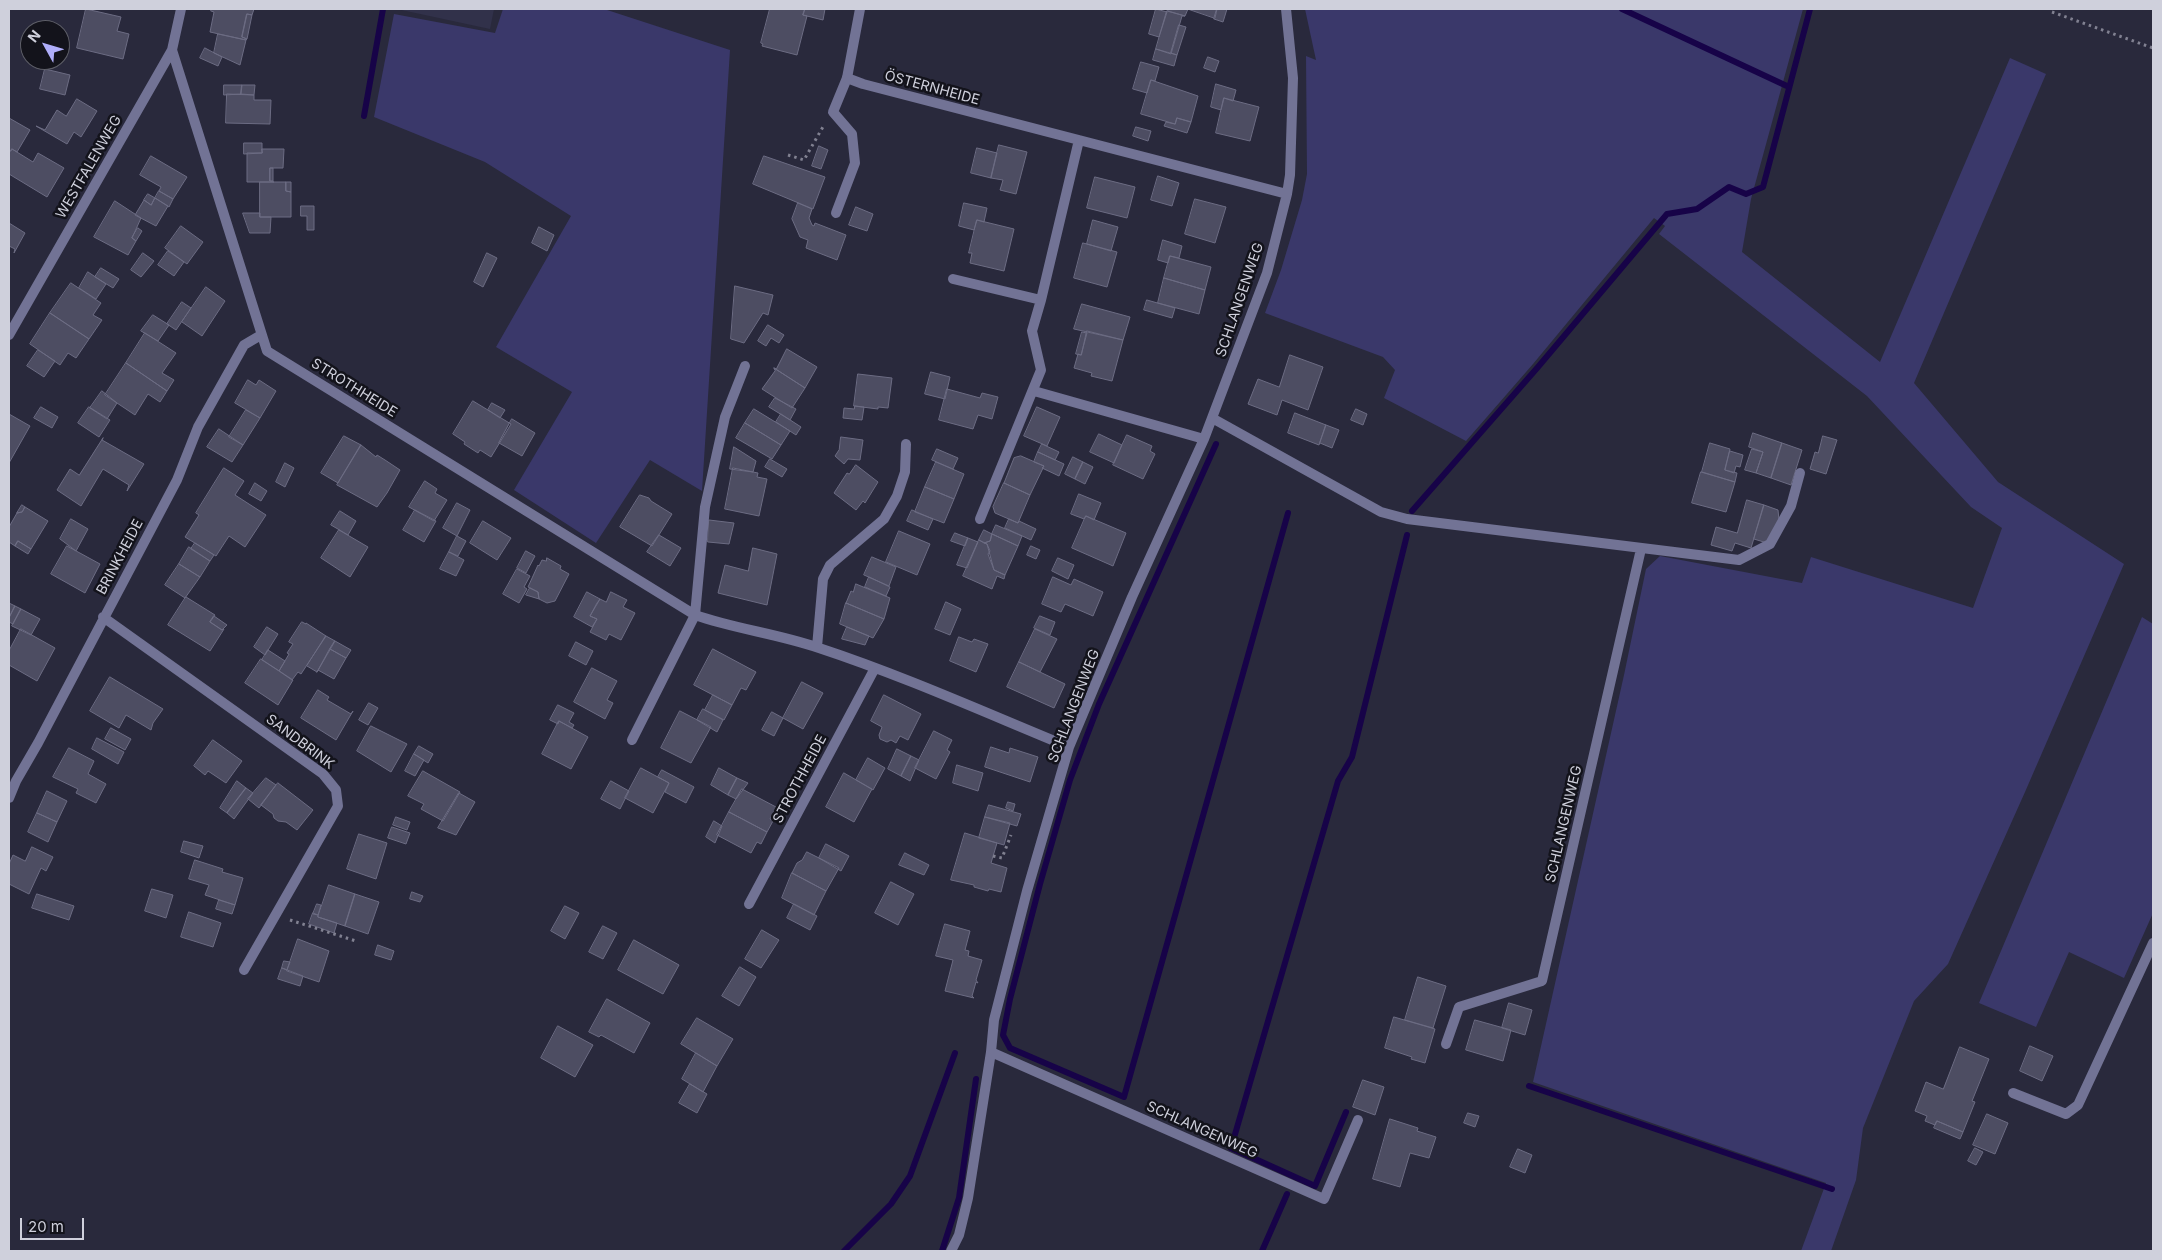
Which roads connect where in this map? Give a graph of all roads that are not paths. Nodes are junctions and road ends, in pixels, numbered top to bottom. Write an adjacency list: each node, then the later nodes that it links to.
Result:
1 (181, 9): 4 (street, WESTFALENWEG)
2 (860, 9): 5 (street)
3 (1286, 9): 7 (street, SCHLANGENWEG)
4 (172, 50): 11 (street, WESTFALENWEG); 12 (street, STROTHHEIDE)
5 (847, 78): 6 (street, ÖSTERNHEIDE); 8 (street)
6 (1079, 140): 7 (street, ÖSTERNHEIDE); 10 (street)
7 (1287, 194): 15 (street, SCHLANGENWEG)
8 (836, 213)
9 (954, 279): 10 (street)
10 (1041, 300): 14 (street)
11 (9, 335)
12 (261, 336): 21 (street, STROTHHEIDE); 22 (street, BRINKHEIDE)
13 (745, 366): 21 (street)
14 (1034, 391): 16 (street); 19 (street)
15 (1212, 418): 16 (street, SCHLANGENWEG); 20 (street)
16 (1204, 439): 26 (street, SCHLANGENWEG)
17 (906, 444): 23 (street)
18 (1800, 473): 20 (street)
19 (980, 519)
20 (1641, 549): 31 (street, SCHLANGENWEG)
21 (694, 615): 23 (street, STROTHHEIDE); 25 (street)
22 (103, 617): 27 (street, BRINKHEIDE); 30 (street, SANDBRINK)
23 (817, 647): 24 (street, STROTHHEIDE)
24 (875, 668): 26 (street, STROTHHEIDE); 28 (street, STROTHHEIDE)
25 (632, 740)
26 (1069, 747): 32 (street, SCHLANGENWEG)
27 (9, 798)
28 (750, 904)
29 (2153, 943): 33 (street)
30 (244, 970)
31 (1446, 1044)
32 (991, 1052): 34 (street, SCHLANGENWEG); 35 (street, SCHLANGENWEG)
33 (2013, 1093)
34 (1358, 1120)
35 (951, 1251)

